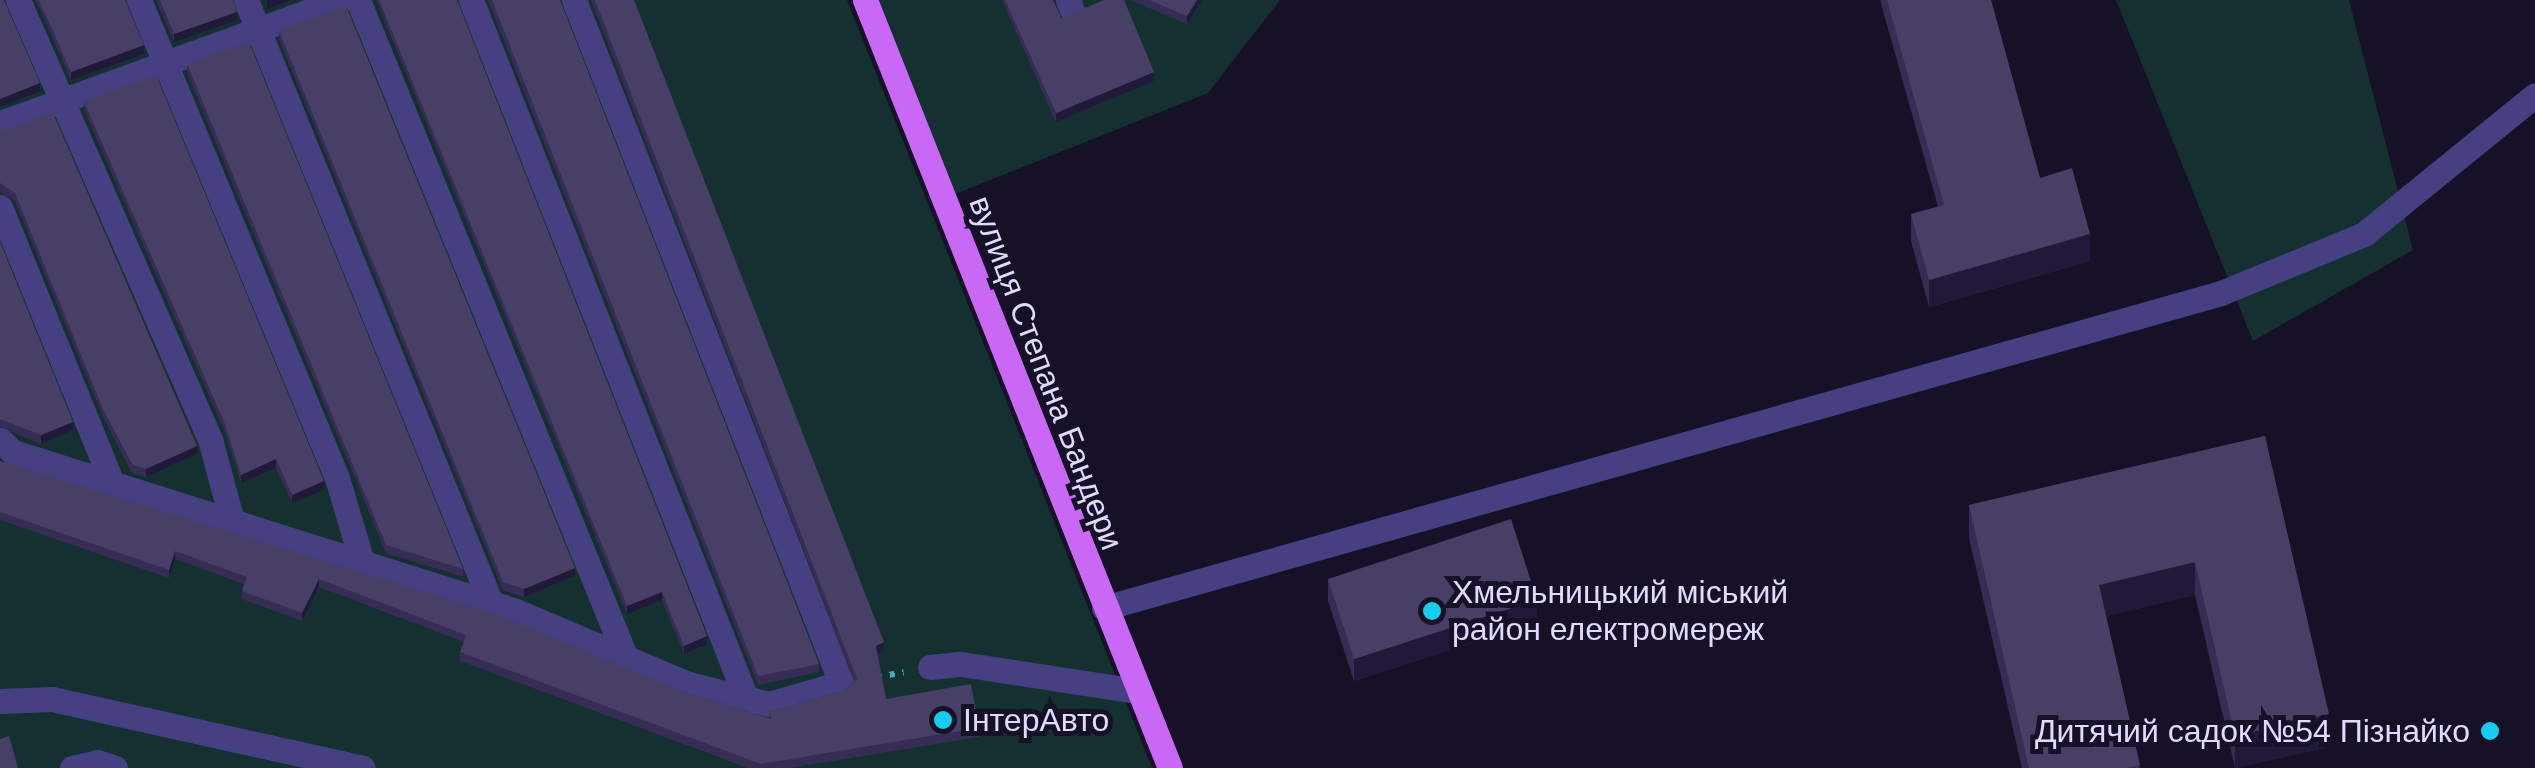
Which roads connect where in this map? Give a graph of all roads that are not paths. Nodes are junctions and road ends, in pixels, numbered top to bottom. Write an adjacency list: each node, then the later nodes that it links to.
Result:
1 (18, 0): 12 (street)
2 (139, 0): 10 (street)
3 (246, 0): 9 (street)
4 (339, 0): 9 (street)
5 (358, 0): 21 (street)
6 (471, 0): 24 (street)
7 (574, 0): 24 (street)
8 (865, 0): 20 (main road, вулиця Степана Бандери)
9 (257, 29): 10 (street); 19 (street)
10 (164, 60): 12 (street); 18 (street)
11 (2535, 96): 20 (street)
12 (61, 100): 13 (street); 17 (street)
13 (0, 123)
14 (0, 207): 16 (street)
15 (0, 440): 16 (street)
16 (112, 483): 17 (street)
17 (232, 521): 18 (street)
18 (362, 562): 19 (street)
19 (491, 603): 21 (street)
20 (1104, 608): 23 (main road, вулиця Степана Бандери)
21 (626, 658): 24 (street)
22 (930, 667): 23 (street)
23 (1138, 692): 29 (main road, вулиця Степана Бандери)
24 (746, 698)
25 (0, 701): 28 (street)
26 (72, 768): 27 (street)
27 (115, 768)
28 (362, 768)
29 (1170, 768)

